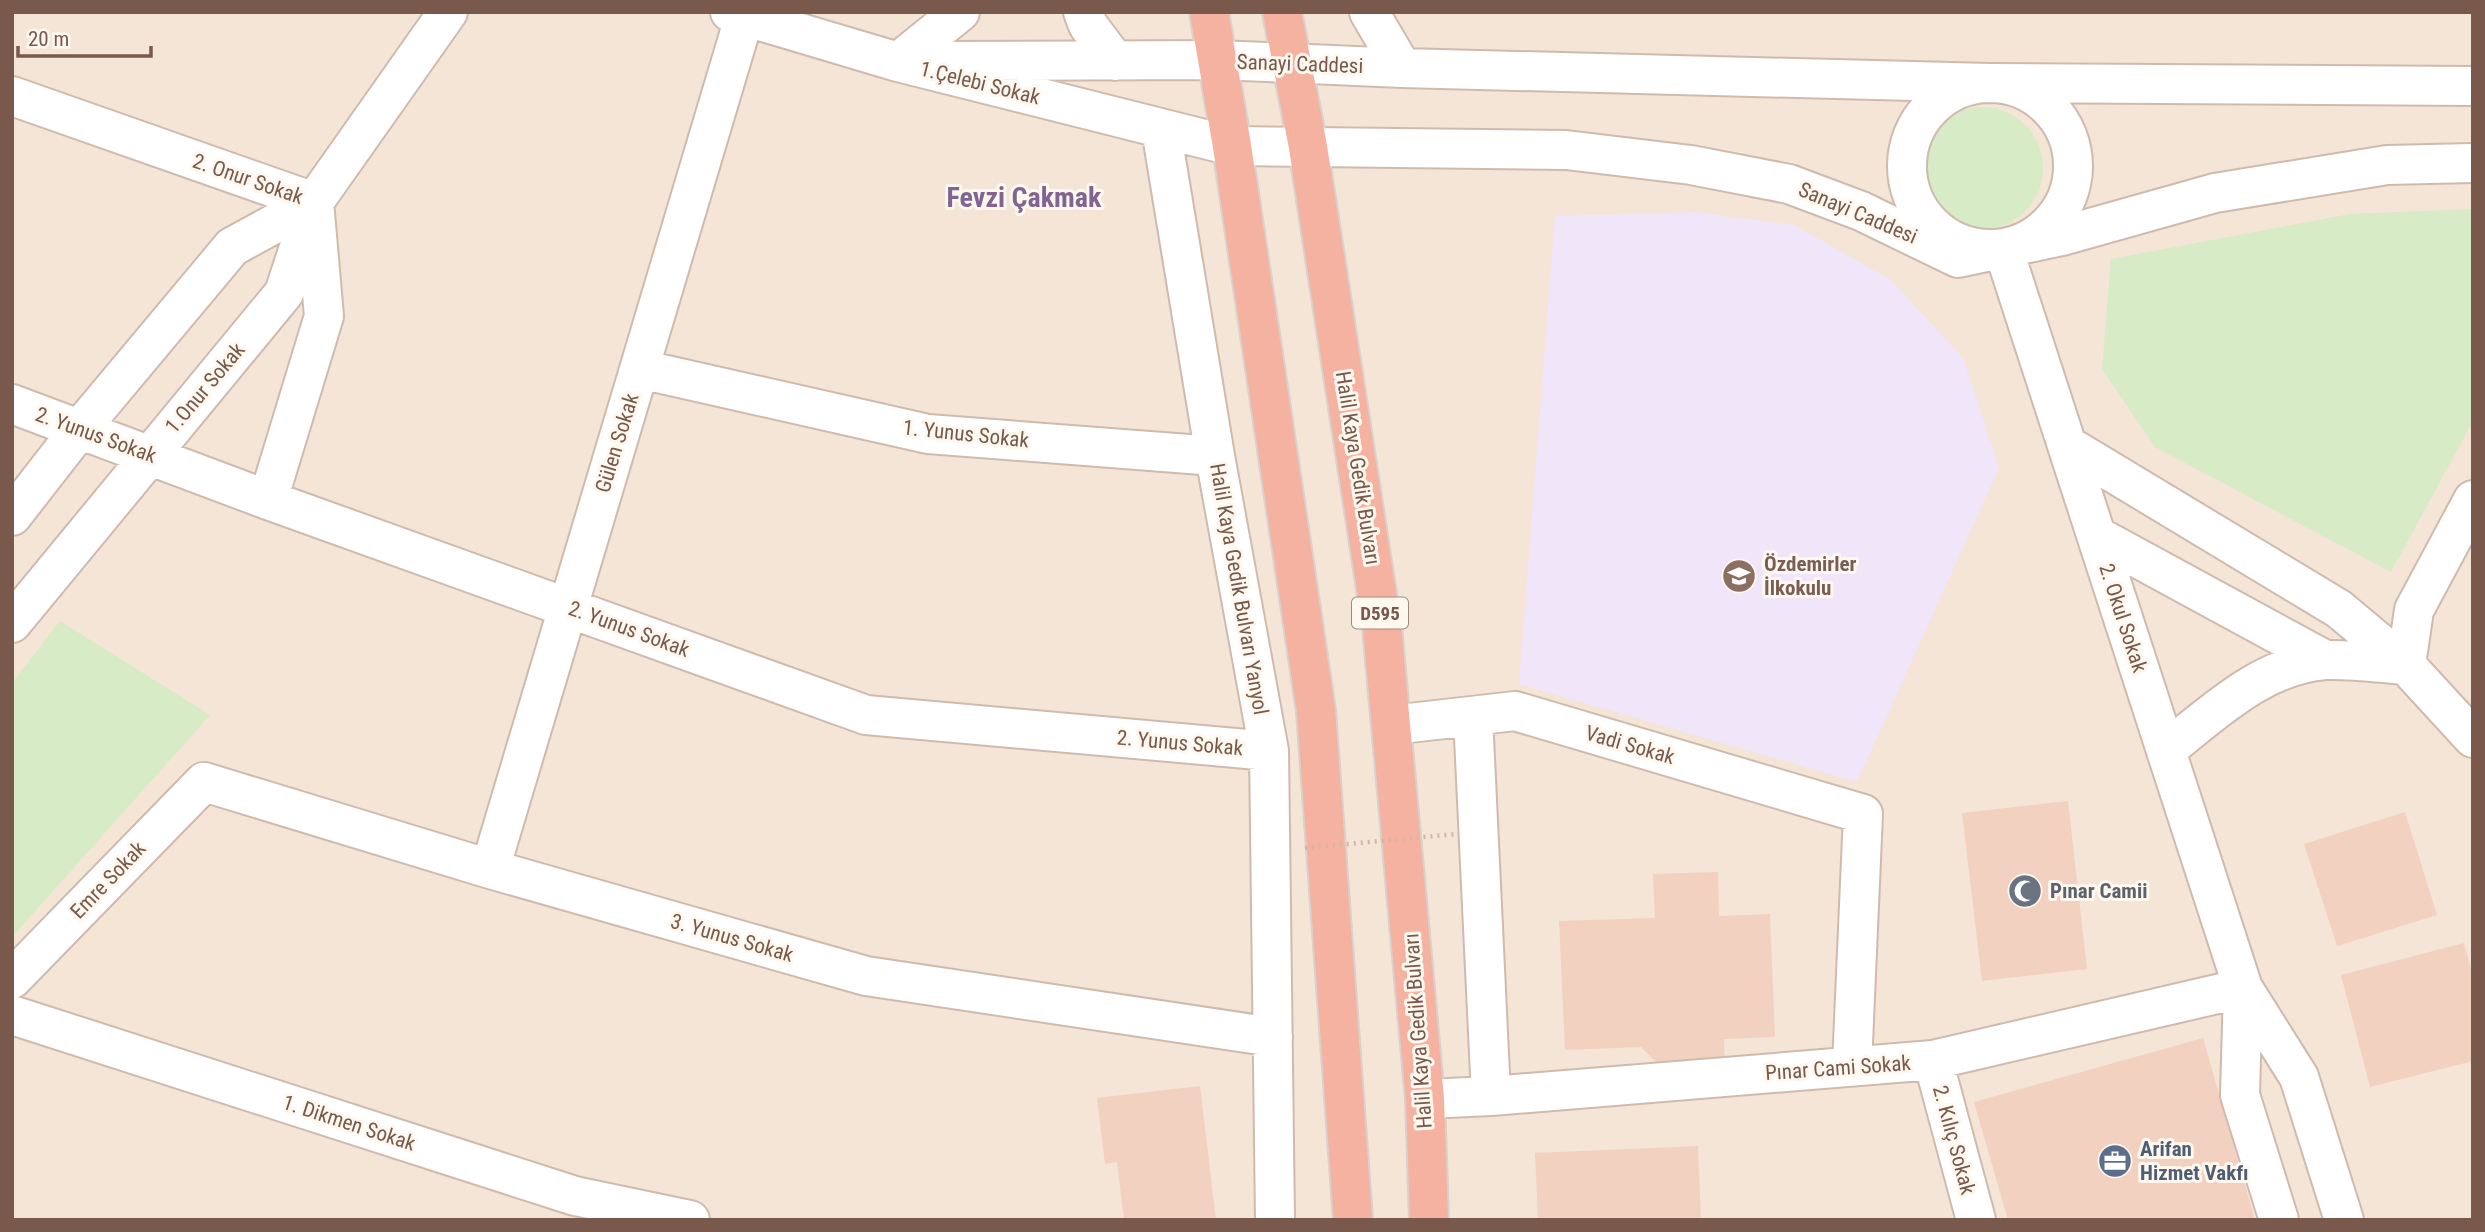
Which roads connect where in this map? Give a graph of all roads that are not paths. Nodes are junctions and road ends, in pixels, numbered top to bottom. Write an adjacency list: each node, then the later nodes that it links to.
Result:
1 (448, 12): 20 (street, 1.Onur Sokak)
2 (960, 12): 10 (street)
3 (1083, 12): 8 (street)
4 (1209, 12): 9 (highway)
5 (1282, 12): 11 (highway, Halil Kaya Gedik Bulvarı / D595)
6 (1369, 12): 12 (street)
7 (737, 15): 10 (street, 1.Çelebi Sokak); 22 (street, Gülen Sokak)
8 (1115, 61): 9 (street, Sanayi Caddesi); 10 (street, Sanayi Caddesi)
9 (1218, 61): 11 (street, Sanayi Caddesi); 17 (highway)
10 (898, 62): 16 (street, 1.Çelebi Sokak)
11 (1291, 64): 12 (street, Sanayi Caddesi); 18 (highway, Halil Kaya Gedik Bulvarı / D595)
12 (1402, 68): 13 (street, Sanayi Caddesi)
13 (1990, 83): 14 (street, Sanayi Caddesi); 21 (street); 21 (street)
14 (2473, 86)
15 (12, 96): 20 (street, 2. Onur Sokak)
16 (1161, 129): 17 (street, 1.Çelebi Sokak); 27 (street, Halil Kaya Gedik Bulvarı Yanyol)
17 (1232, 146): 18 (street, Sanayi Caddesi); 53 (highway)
18 (1308, 147): 21 (street, Sanayi Caddesi); 37 (highway, Halil Kaya Gedik Bulvarı / D595)
19 (2473, 163): 21 (street, Sanayi Caddesi)
20 (314, 202): 24 (street, 1.Onur Sokak); 26 (street, 1.Onur Sokak); 28 (street, 2. Onur Sokak)
21 (2003, 248): 25 (street, 2. Okul Sokak)
22 (640, 369): 27 (street, 1. Yunus Sokak); 32 (street, Gülen Sokak)
23 (12, 404): 24 (street, 2. Yunus Sokak)
24 (79, 430): 26 (street, 2. Yunus Sokak); 30 (street, 1.Onur Sokak)
25 (2067, 445): 31 (street, 2. Okul Sokak); 35 (street)
26 (149, 455): 28 (street, 2. Yunus Sokak); 33 (street, 1.Onur Sokak)
27 (1215, 456): 40 (street, Halil Kaya Gedik Bulvarı Yanyol)
28 (268, 500): 32 (street, 2. Yunus Sokak)
29 (2473, 500): 35 (street)
30 (12, 516)
31 (2097, 536): 34 (street); 39 (street, 2. Okul Sokak)
32 (568, 607): 40 (street, 2. Yunus Sokak); 42 (street, Gülen Sokak)
33 (12, 623)
34 (2325, 660): 35 (street); 39 (street)
35 (2406, 665): 38 (street)
36 (1473, 716): 37 (street, Vadi Sokak); 48 (street, Vadi Sokak); 49 (street)
37 (1392, 725): 50 (highway, Halil Kaya Gedik Bulvarı / D595)
38 (2473, 738)
39 (2166, 750): 44 (street, 2. Okul Sokak)
40 (1269, 751): 46 (street, Halil Kaya Gedik Bulvarı Yanyol)
41 (204, 782): 42 (street, 3. Yunus Sokak); 43 (street, Emre Sokak)
42 (490, 869): 46 (street, 3. Yunus Sokak)
43 (12, 979)
44 (2243, 988): 47 (street, Pınar Cami Sokak); 56 (street, 2. Okul Sokak); 57 (street, 2. Okul Sokak)
45 (12, 1014): 51 (street, 1. Dikmen Sokak)
46 (1272, 1037): 52 (street, Halil Kaya Gedik Bulvarı Yanyol)
47 (1933, 1060): 48 (street, Pınar Cami Sokak); 55 (street, 2. Kılıç Sokak)
48 (1852, 1066): 49 (street, Pınar Cami Sokak)
49 (1491, 1096): 50 (street, Pınar Cami Sokak)
50 (1425, 1099): 54 (highway, Halil Kaya Gedik Bulvarı / D595)
51 (690, 1220)
52 (1275, 1220)
53 (1353, 1220)
54 (1429, 1220)
55 (1976, 1220)
56 (2279, 1220)
57 (2344, 1220)

